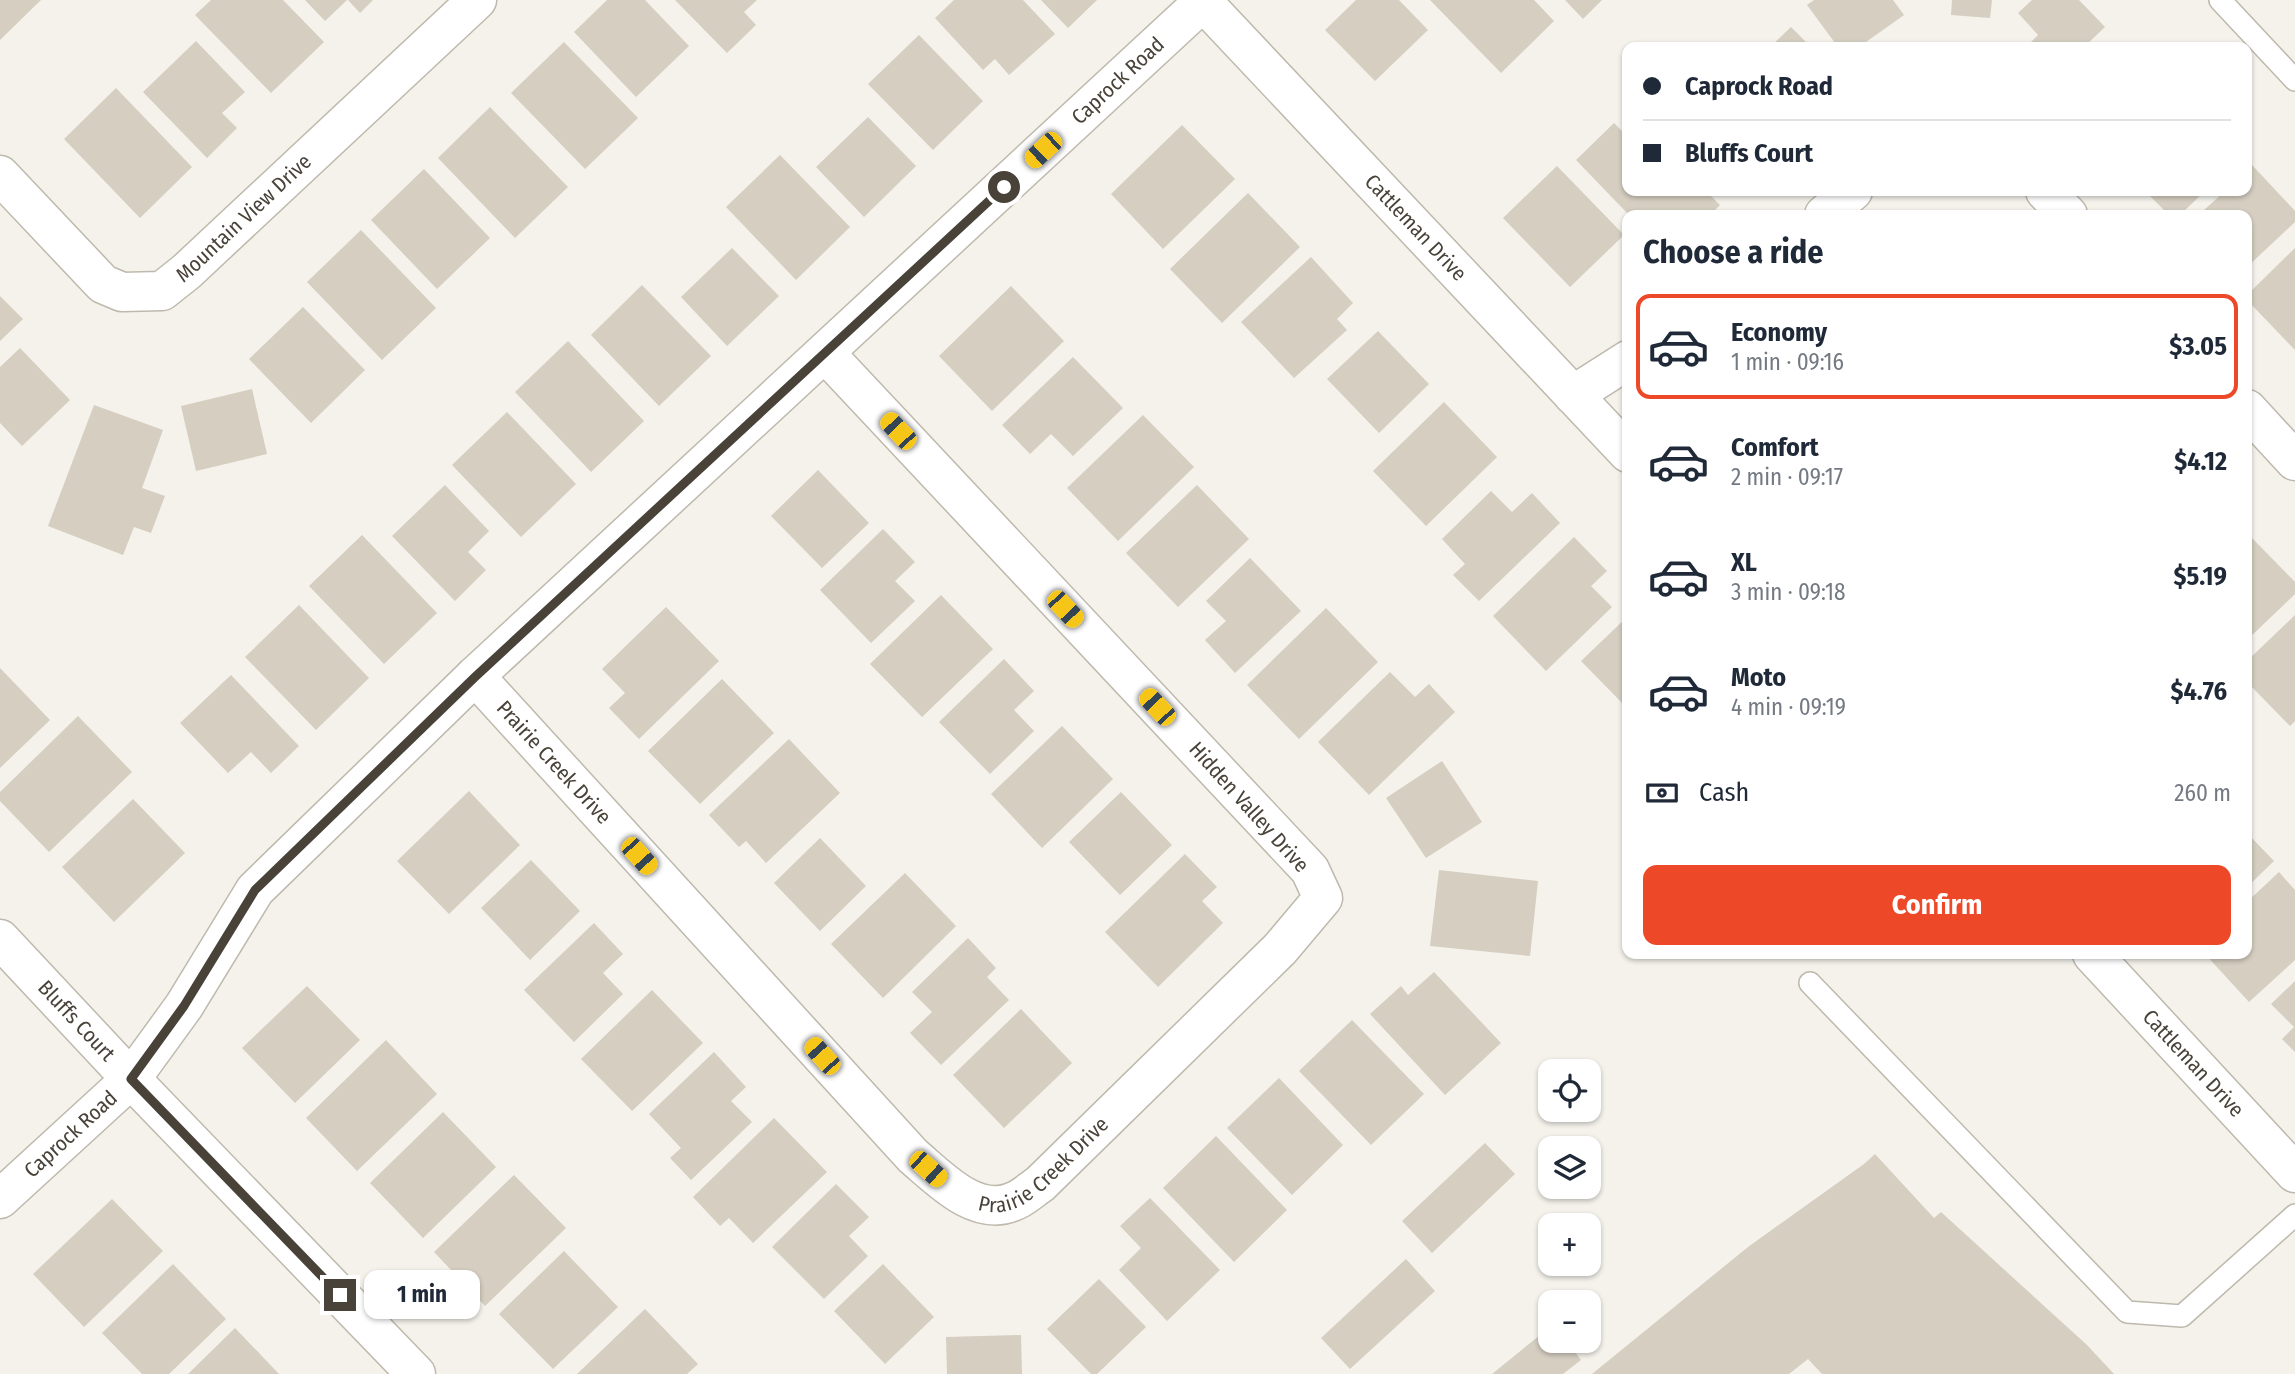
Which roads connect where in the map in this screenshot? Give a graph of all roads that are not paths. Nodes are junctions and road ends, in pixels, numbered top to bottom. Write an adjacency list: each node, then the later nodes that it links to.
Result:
1 (477, 0): 5 (street, Mountain View Drive)
2 (2220, 0): 4 (lane)
3 (1204, 1): 10 (street, Caprock Road); 12 (street, Cattleman Drive)
4 (2295, 80)
5 (0, 175)
6 (1847, 196): 8 (street)
7 (2050, 196): 9 (street)
8 (1830, 210)
9 (2063, 210)
10 (825, 353): 16 (street, Caprock Road); 17 (street, Hidden Valley Drive)
11 (1622, 364): 12 (street)
12 (1573, 395): 14 (street, Cattleman Drive)
13 (2252, 414): 15 (street)
14 (1622, 447)
15 (2295, 461)
16 (475, 677): 17 (street, Prairie Creek Drive); 21 (street, Caprock Road)
17 (1322, 898)
18 (0, 939): 21 (street, Bluffs Court)
19 (2097, 959): 22 (street, Cattleman Drive)
20 (1810, 983): 24 (lane)
21 (131, 1079): 23 (street, Caprock Road); 25 (street, Bluffs Court)
22 (2295, 1174)
23 (0, 1199)
24 (2295, 1214)
25 (416, 1374)

